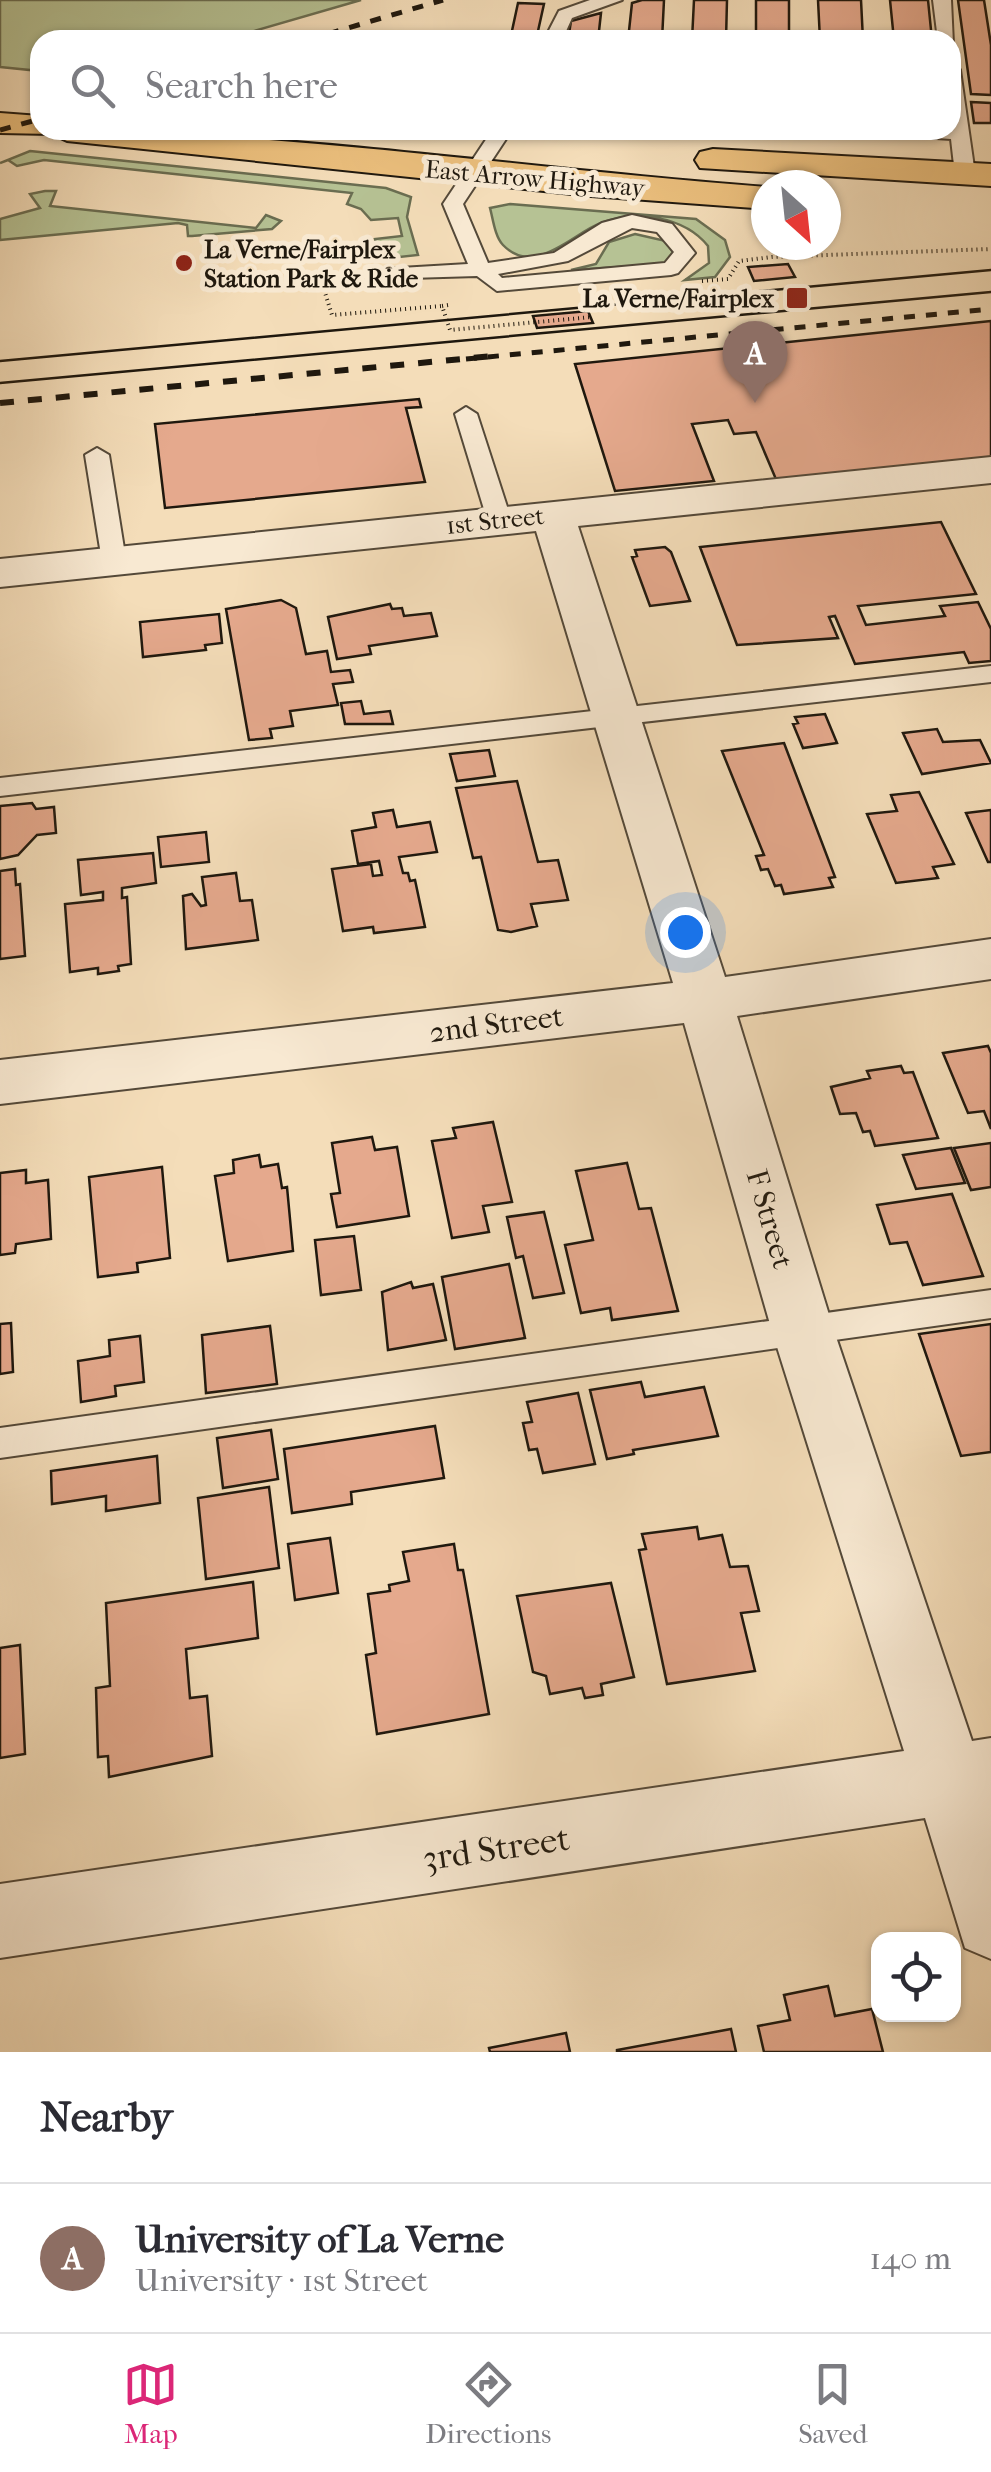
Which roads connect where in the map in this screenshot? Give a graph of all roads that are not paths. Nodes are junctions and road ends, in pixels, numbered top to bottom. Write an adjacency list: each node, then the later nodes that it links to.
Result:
1 (613, 0): 3 (lane)
2 (942, 0): 4 (lane)
3 (553, 30)
4 (946, 30)
5 (0, 90): 6 (main road)
6 (30, 93)
7 (0, 122): 8 (main road)
8 (30, 126)
9 (961, 138): 16 (lane)
10 (161, 140): 15 (main road, East Arrow Highway)
11 (495, 140): 15 (lane)
12 (506, 140): 13 (main road)
13 (536, 143)
14 (652, 155): 16 (main road)
15 (476, 173): 17 (main road, East Arrow Highway); 20 (lane)
16 (978, 175)
17 (751, 197)
18 (952, 208): 19 (main road)
19 (991, 209)
20 (479, 266): 20 (lane); 21 (lane)
21 (383, 274)
22 (466, 414): 25 (lane)
23 (97, 456): 26 (lane)
24 (991, 470): 25 (street, 1st Street)
25 (526, 517): 26 (street, 1st Street); 30 (street, F Street)
26 (114, 561): 27 (street, 1st Street)
27 (0, 572): 28 (lane)
28 (0, 592)
29 (991, 674): 30 (lane)
30 (616, 716): 31 (lane); 33 (street, F Street)
31 (0, 788)
32 (991, 959): 33 (street, 2nd Street)
33 (705, 1000): 34 (street, 2nd Street); 36 (street, F Street)
34 (0, 1082)
35 (991, 1304): 36 (lane)
36 (802, 1331): 37 (lane); 38 (street, F Street)
37 (0, 1442)
38 (970, 1777): 39 (street, 3rd Street); 40 (street, F Street)
39 (0, 1921)
40 (991, 1922)

